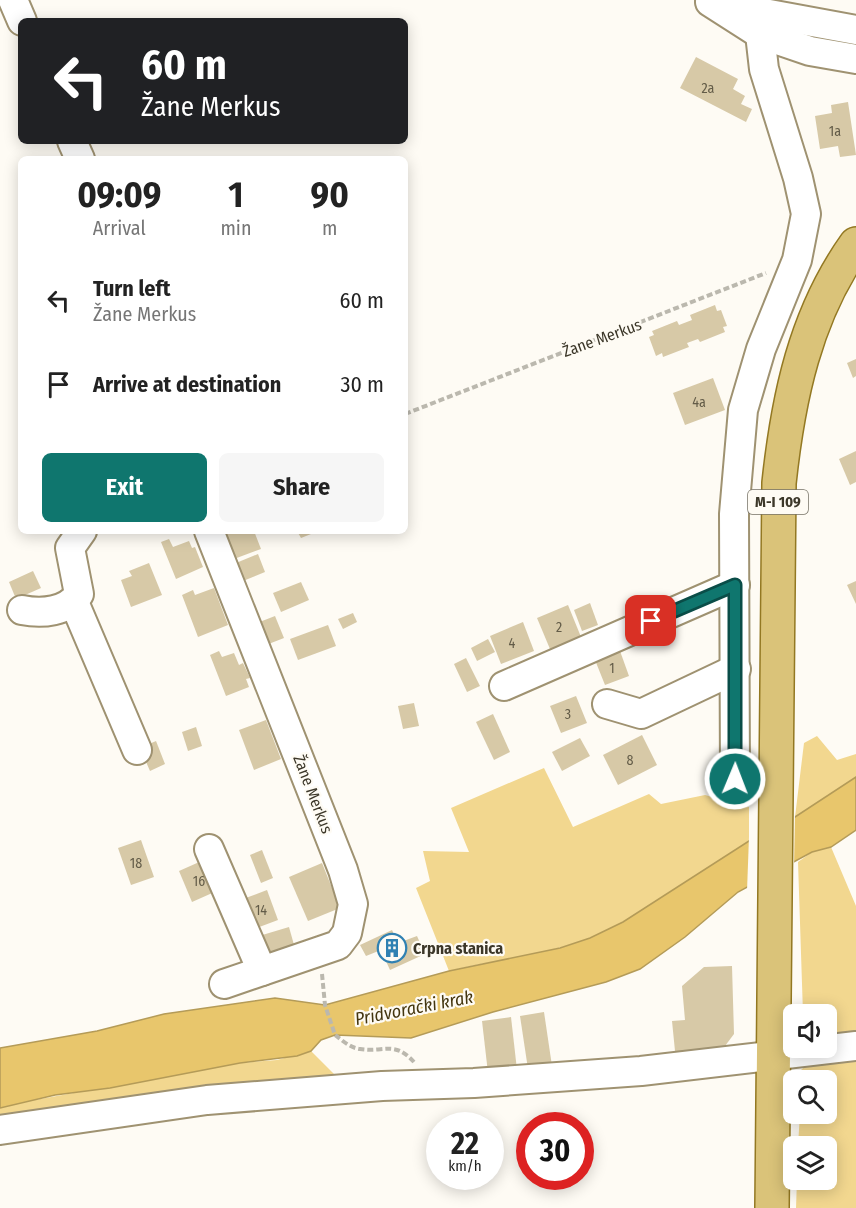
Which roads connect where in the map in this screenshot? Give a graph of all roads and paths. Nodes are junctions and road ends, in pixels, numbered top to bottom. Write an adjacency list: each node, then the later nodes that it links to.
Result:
1 (13, 0): 3 (street)
2 (708, 1): 4 (street); 5 (street)
3 (21, 18)
4 (856, 30)
5 (760, 34): 6 (street); 8 (street)
6 (856, 59)
7 (856, 244): 25 (main road, M-I 109)
8 (797, 260): 9 (path, Žane Merkus); 12 (street)
9 (408, 413)
10 (80, 534): 13 (street)
11 (210, 534): 21 (street, Žane Merkus)
12 (735, 585): 15 (street); 16 (street)
13 (74, 602): 14 (street); 18 (street)
14 (22, 610)
15 (736, 669): 17 (street); 19 (street)
16 (504, 686)
17 (607, 704)
18 (137, 750)
19 (735, 779)
20 (209, 849): 22 (street)
21 (320, 952): 22 (street, Žane Merkus); 26 (path)
22 (262, 971): 23 (street, Žane Merkus)
23 (224, 984)
24 (856, 1046): 25 (street)
25 (776, 1055): 26 (street); 28 (main road, M-I 109)
26 (430, 1084): 27 (street)
27 (0, 1130)
28 (772, 1208)

